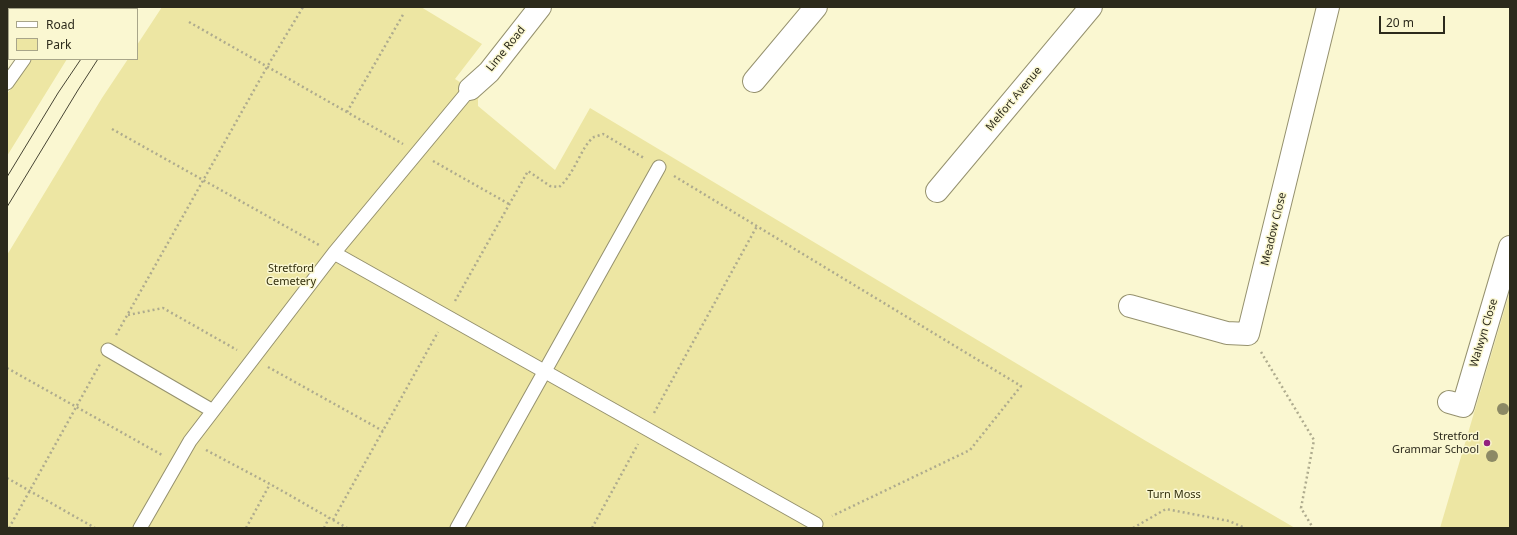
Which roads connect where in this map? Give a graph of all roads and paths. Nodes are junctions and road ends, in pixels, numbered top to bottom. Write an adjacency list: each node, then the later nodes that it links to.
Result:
1 (303, 7): 9 (path)
2 (540, 7): 12 (street, Lime Road)
3 (816, 7): 10 (street)
4 (1091, 7): 18 (street, Melfort Avenue)
5 (1328, 7): 25 (street, Meadow Close)
6 (404, 13): 13 (path)
7 (189, 22): 9 (path)
8 (23, 60): 11 (lane)
9 (267, 67): 13 (path); 17 (path)
10 (754, 81)
11 (7, 83)
12 (470, 89): 15 (lane)
13 (347, 112): 15 (path)
14 (112, 129): 17 (path)
15 (418, 152): 19 (path); 22 (lane)
16 (659, 167): 19 (path); 20 (path); 28 (lane)
17 (204, 180): 22 (path); 26 (path)
18 (937, 191)
19 (510, 204): 24 (path)
20 (757, 226): 32 (path); 40 (path)
21 (1510, 247): 29 (street, Walwyn Close)
22 (334, 254): 24 (lane); 31 (lane)
23 (1130, 306): 25 (street)
24 (447, 316): 28 (lane); 39 (path)
25 (1248, 334): 51 (path)
26 (108, 350): 30 (path); 31 (lane)
27 (7, 368): 30 (path)
28 (545, 372): 32 (lane); 47 (lane)
29 (1449, 402)
30 (76, 407): 34 (path); 37 (path)
31 (213, 411): 33 (lane)
32 (646, 428): 40 (lane); 48 (path)
33 (190, 441): 34 (lane); 36 (path)
34 (177, 464): 43 (lane)
35 (7, 478): 37 (path)
36 (270, 484): 38 (path); 44 (path)
37 (30, 491): 41 (path); 42 (path)
38 (329, 518): 39 (path); 45 (path)
39 (333, 520): 46 (path)
40 (816, 524)
41 (9, 528)
42 (95, 528)
43 (140, 528)
44 (246, 528)
45 (324, 528)
46 (347, 528)
47 (457, 528)
48 (592, 528)
49 (1133, 528): 50 (path)
50 (1245, 528)
51 (1313, 528)

